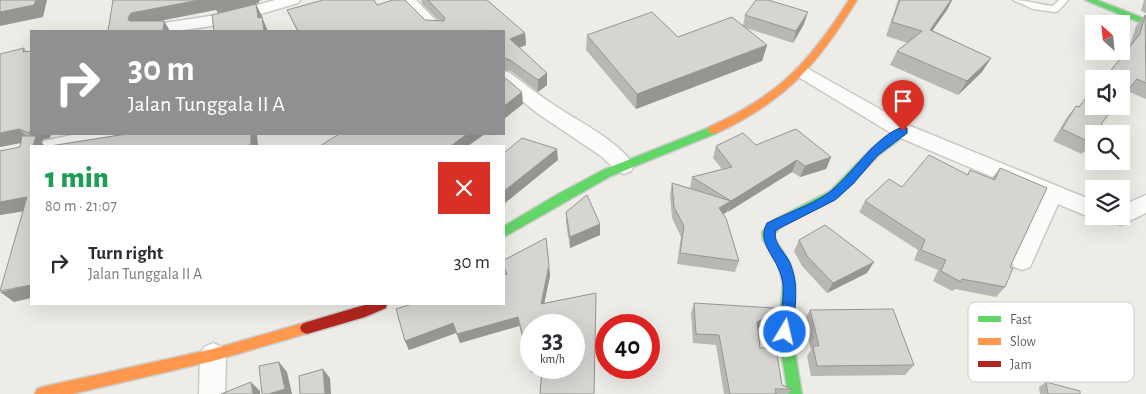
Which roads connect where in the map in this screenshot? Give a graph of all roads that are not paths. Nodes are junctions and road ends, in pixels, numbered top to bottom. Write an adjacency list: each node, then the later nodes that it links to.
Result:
1 (292, 0): 8 (street)
2 (407, 0): 9 (street)
3 (854, 0): 10 (main road)
4 (1017, 0): 5 (lane)
5 (1064, 0)
6 (1089, 0): 7 (main road)
7 (1146, 22)
8 (152, 30)
9 (437, 30)
10 (803, 72): 12 (street); 15 (main road)
11 (505, 78): 15 (street)
12 (903, 131): 16 (street); 26 (main road)
13 (106, 135): 14 (street)
14 (56, 145)
15 (624, 166): 20 (main road)
16 (1053, 192): 18 (street); 21 (street)
17 (1146, 203): 19 (street)
18 (1085, 206)
19 (1130, 211)
20 (505, 231)
21 (1022, 260)
22 (379, 305): 23 (main road)
23 (213, 355): 24 (main road); 25 (street)
24 (42, 394)
25 (212, 394)
26 (795, 394)

